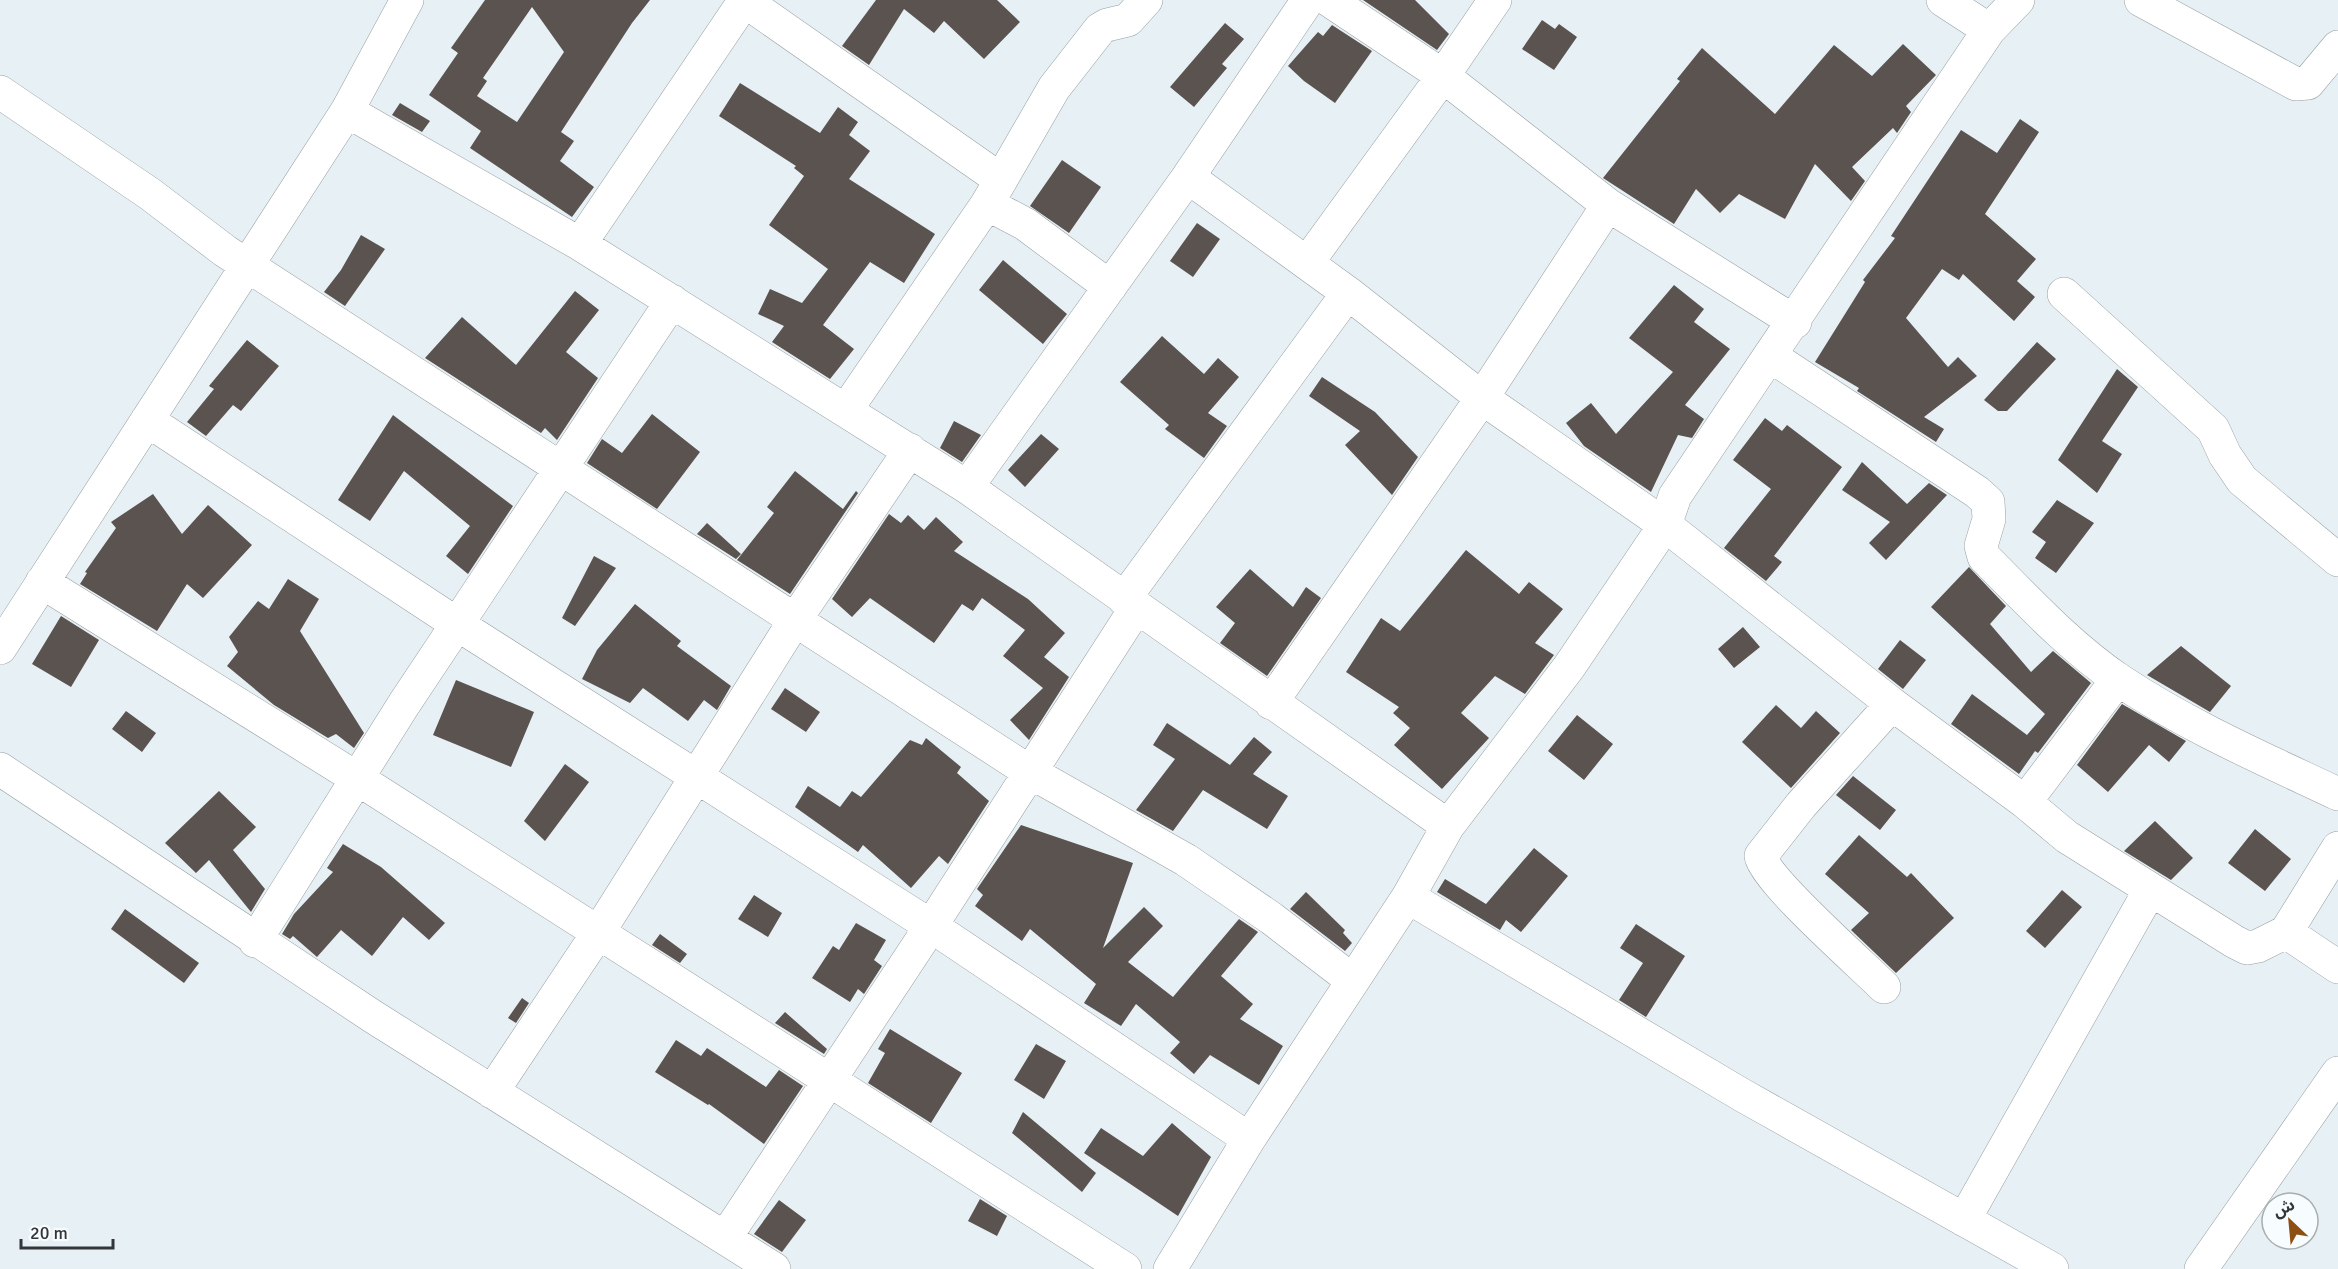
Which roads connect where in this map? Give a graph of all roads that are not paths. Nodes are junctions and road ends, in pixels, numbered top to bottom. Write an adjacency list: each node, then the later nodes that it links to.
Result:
1 (407, 0): 14 (street)
2 (745, 0): 16 (street); 18 (street)
3 (1146, 0): 16 (street)
4 (1308, 0): 15 (street)
5 (1329, 0): 12 (street)
6 (1495, 0): 12 (street)
7 (1943, 0): 10 (street)
8 (2018, 0): 10 (street)
9 (2141, 0): 11 (street)
10 (1989, 30): 25 (street)
11 (2338, 47)
12 (1443, 76): 17 (street); 19 (street)
13 (0, 92): 20 (street)
14 (347, 111): 18 (street); 20 (street)
15 (1188, 177): 19 (street); 21 (street)
16 (994, 192): 21 (street); 28 (street)
17 (1608, 206): 25 (street); 27 (street)
18 (580, 244): 24 (street)
19 (1307, 262): 22 (street)
20 (249, 266): 29 (street); 31 (street)
21 (1110, 286): 32 (street)
22 (1348, 293): 27 (street); 36 (street)
23 (2064, 294): 34 (street)
24 (672, 301): 28 (street); 31 (street)
25 (1795, 322): 26 (street)
26 (1772, 357): 33 (street); 40 (street)
27 (1482, 398): 33 (street); 41 (street)
28 (846, 410): 30 (street)
29 (147, 420): 35 (street); 38 (street)
30 (910, 450): 32 (street); 37 (street)
31 (560, 469): 37 (street); 38 (street)
32 (967, 487): 36 (street)
33 (1665, 525): 42 (street); 49 (street)
34 (2338, 560)
35 (42, 582): 39 (street); 46 (street)
36 (1130, 604): 41 (street); 44 (street)
37 (795, 620): 44 (street); 45 (street)
38 (457, 624): 45 (street); 46 (street)
39 (0, 648)
40 (2118, 679): 47 (street); 48 (street)
41 (1271, 703): 49 (street)
42 (1892, 704): 48 (street); 59 (street)
43 (0, 769): 56 (street)
44 (1030, 772): 53 (street); 58 (street)
45 (695, 776): 53 (street); 55 (street)
46 (358, 779): 55 (street); 56 (street)
47 (2338, 795)
48 (2025, 802): 51 (street)
49 (1448, 826): 52 (street)
50 (2338, 848): 54 (street)
51 (2150, 890): 54 (street); 64 (street)
52 (1408, 897): 58 (street); 64 (street)
53 (931, 926): 61 (street); 63 (street)
54 (2286, 932): 57 (street)
55 (598, 933): 61 (street); 62 (street)
56 (255, 941): 62 (street)
57 (2338, 967)
58 (1352, 980): 63 (street)
59 (1884, 987)
60 (2338, 1073): 70 (street)
61 (830, 1079): 65 (street); 67 (street)
62 (492, 1092): 65 (street)
63 (1249, 1139): 68 (street)
64 (1964, 1220): 69 (street)
65 (725, 1238): 66 (street)
66 (774, 1269)
67 (1125, 1269)
68 (1170, 1269)
69 (2052, 1269)
70 (2200, 1269)

